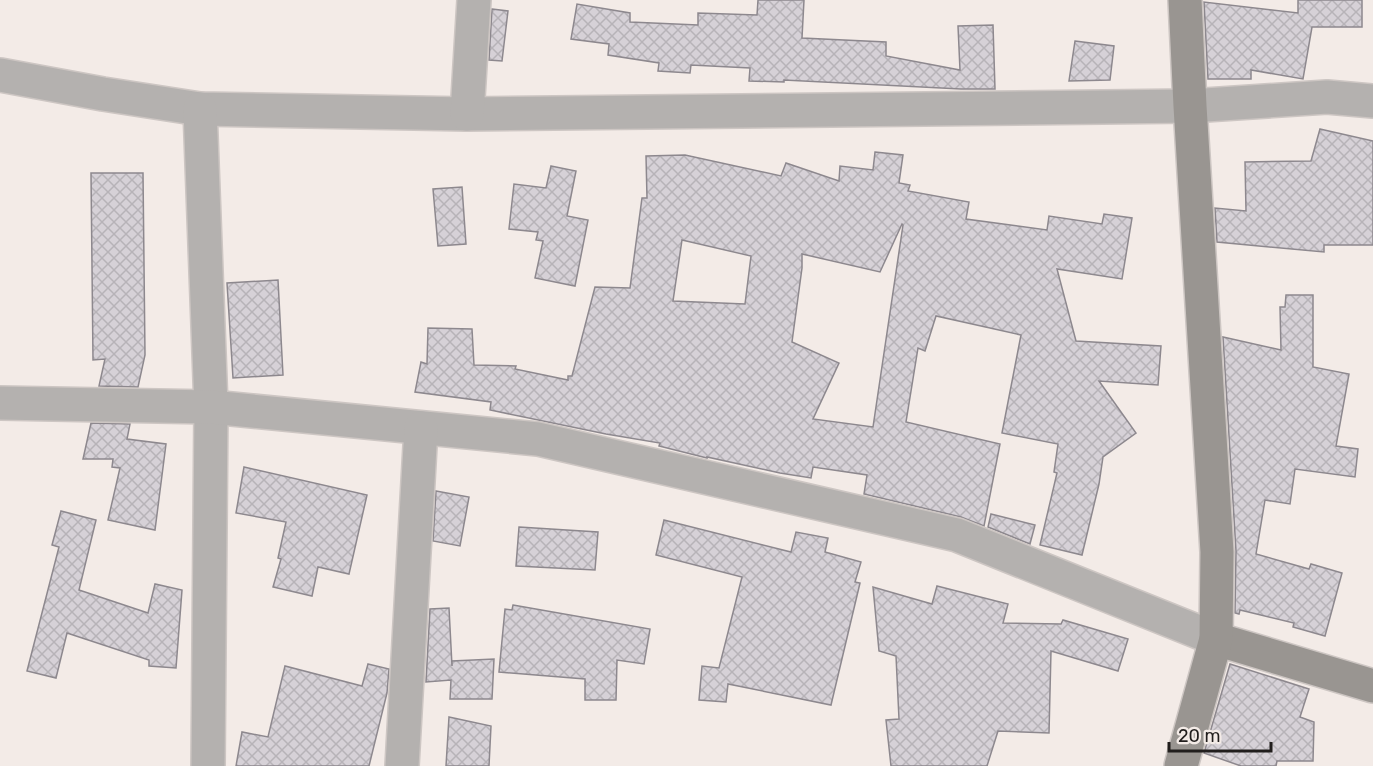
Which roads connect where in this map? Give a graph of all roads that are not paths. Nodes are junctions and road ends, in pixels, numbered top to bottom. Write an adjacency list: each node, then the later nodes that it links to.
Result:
1 (474, 0): 7 (street)
2 (1185, 0): 5 (street)
3 (0, 75): 6 (street)
4 (1373, 101): 5 (street)
5 (1190, 106): 7 (street); 11 (street)
6 (200, 109): 7 (street); 9 (street)
7 (467, 114)
8 (0, 403): 9 (street)
9 (211, 407): 10 (street); 13 (street)
10 (421, 428): 11 (street); 14 (street)
11 (1216, 639): 12 (street); 15 (street)
12 (1373, 686)
13 (208, 766)
14 (402, 766)
15 (1181, 766)

